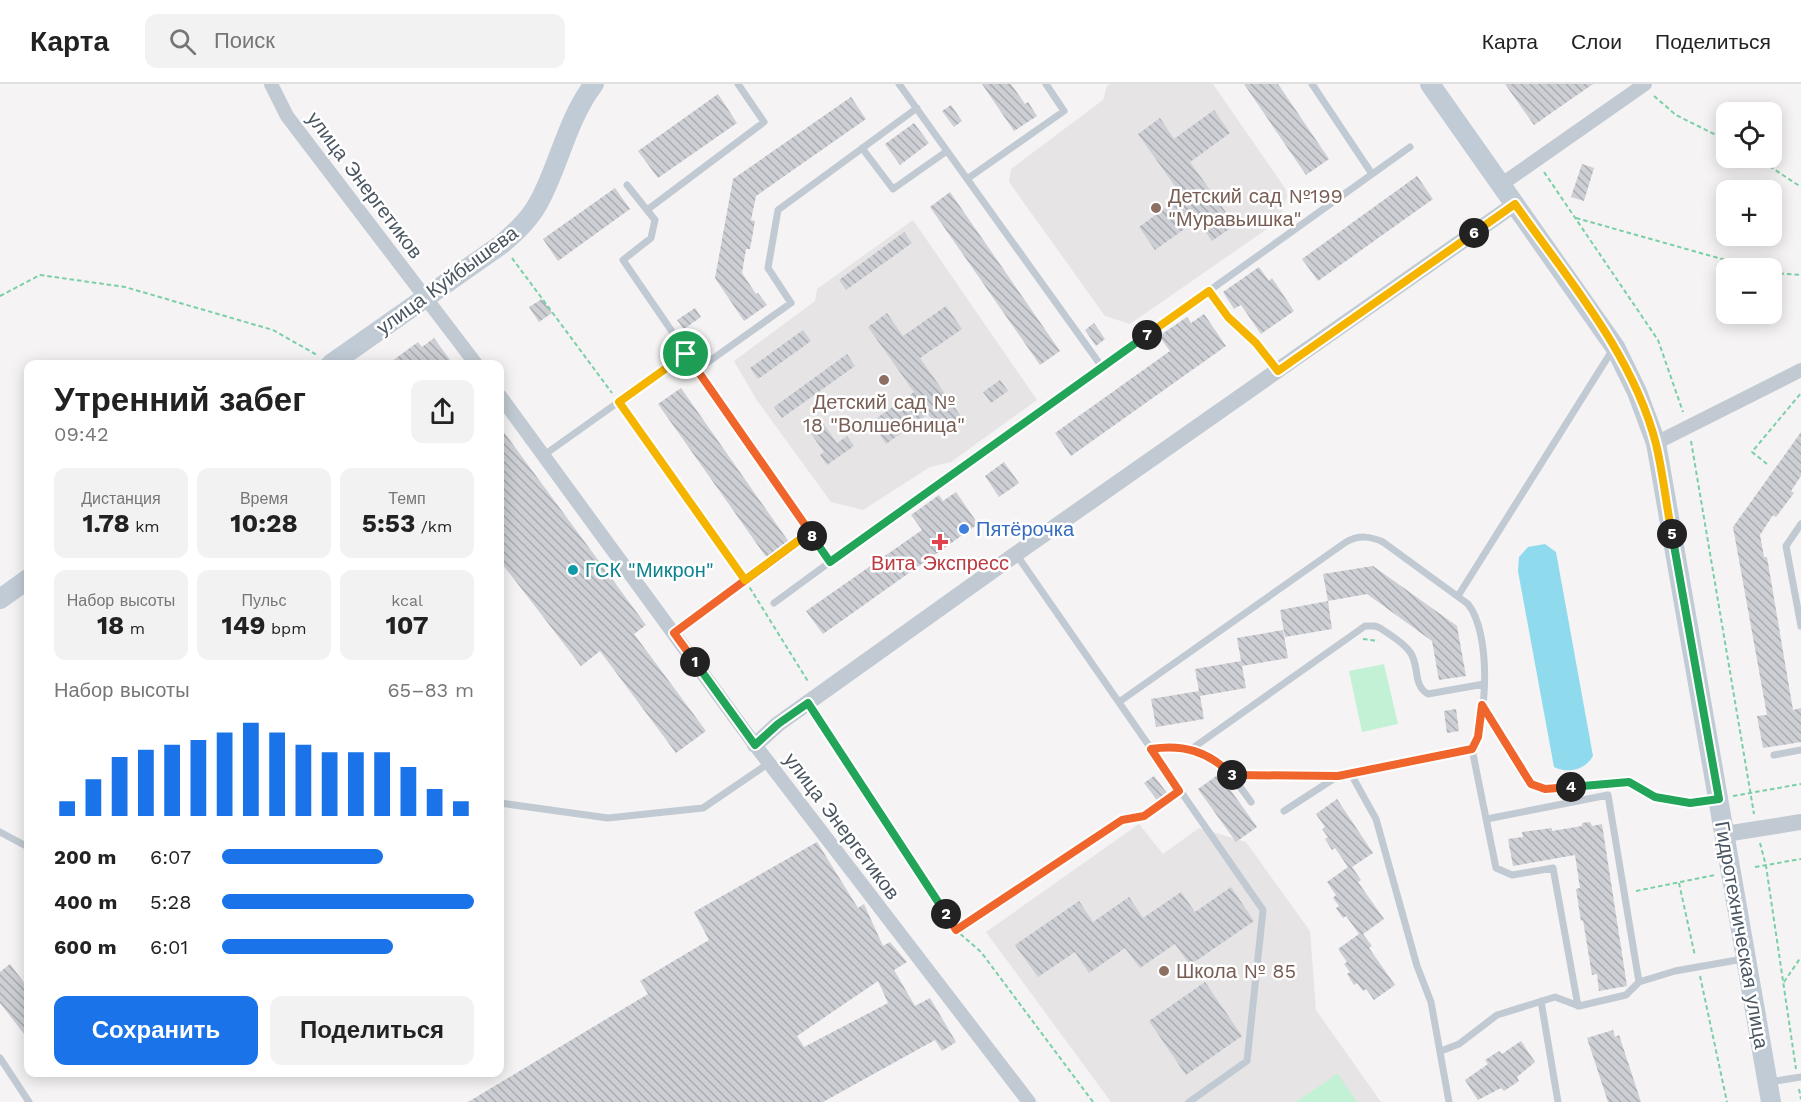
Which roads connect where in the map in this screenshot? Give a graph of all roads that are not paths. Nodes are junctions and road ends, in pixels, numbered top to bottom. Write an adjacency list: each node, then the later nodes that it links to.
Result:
1 (271, 84): 20 (street, улица Энергетиков)
2 (594, 84): 20 (main road, улица Куйбышева)
3 (738, 84): 18 (lane)
4 (899, 84): 9 (lane)
5 (1046, 84): 14 (lane)
6 (1312, 84): 13 (lane)
7 (1430, 84): 15 (main road, Гидротехническая улица)
8 (1643, 85): 15 (street)
9 (917, 108): 11 (lane); 12 (lane)
10 (1410, 147): 13 (lane)
11 (862, 148): 12 (lane); 26 (lane)
12 (947, 151): 14 (lane)
13 (1371, 174): 19 (lane)
14 (967, 179): 25 (lane)
15 (1502, 184): 17 (main road, Гидротехническая улица)
16 (627, 185): 18 (lane)
17 (1515, 204): 21 (main road, Гидротехническая улица); 28 (street)
18 (647, 210): 22 (lane)
19 (1209, 291): 25 (lane); 28 (lane)
20 (425, 297): 23 (main road, улица Куйбышева); 24 (street, улица Энергетиков)
21 (1615, 346): 30 (main road, Гидротехническая улица); 36 (lane)
22 (686, 354): 26 (lane); 31 (lane)
23 (338, 360)
24 (473, 360)
25 (1102, 367): 34 (lane)
26 (697, 369): 34 (lane)
27 (1801, 370): 30 (street)
28 (1278, 371): 33 (street)
29 (504, 401): 31 (street, улица Энергетиков)
30 (1656, 443): 56 (main road, Гидротехническая улица)
31 (544, 455): 42 (street, улица Энергетиков)
32 (1801, 524): 39 (lane)
33 (1016, 554): 41 (lane); 42 (street)
34 (830, 562): 38 (lane)
35 (24, 582): 37 (main road)
36 (1458, 596): 40 (lane); 41 (lane)
37 (0, 599)
38 (774, 603)
39 (1801, 626)
40 (1484, 684): 44 (lane); 45 (lane)
41 (1119, 702): 43 (lane)
42 (755, 745): 48 (street, улица Энергетиков)
43 (1151, 749): 45 (lane); 68 (lane)
44 (1472, 749): 49 (lane); 53 (lane)
45 (1190, 750): 50 (lane)
46 (1801, 750): 47 (lane)
47 (1774, 755)
48 (769, 763): 51 (lane); 67 (street, улица Энергетиков)
49 (1351, 774): 52 (lane); 62 (lane)
50 (1251, 802)
51 (504, 804)
52 (1284, 811)
53 (1486, 819): 59 (lane); 61 (lane)
54 (1801, 822): 56 (street)
55 (0, 832): 57 (lane)
56 (1725, 834): 58 (main road, Гидротехническая улица)
57 (24, 845)
58 (1746, 958): 59 (lane); 65 (main road, Гидротехническая улица)
59 (1639, 982): 61 (lane)
60 (1541, 1001): 61 (lane); 62 (lane); 70 (lane)
61 (1578, 1006)
62 (1441, 1051): 69 (lane)
63 (0, 1058): 66 (lane)
64 (1799, 1078): 65 (lane)
65 (1767, 1083): 71 (main road, Гидротехническая улица)
66 (29, 1102)
67 (1029, 1102)
68 (1189, 1102)
69 (1449, 1102)
70 (1558, 1102)
71 (1771, 1102)

